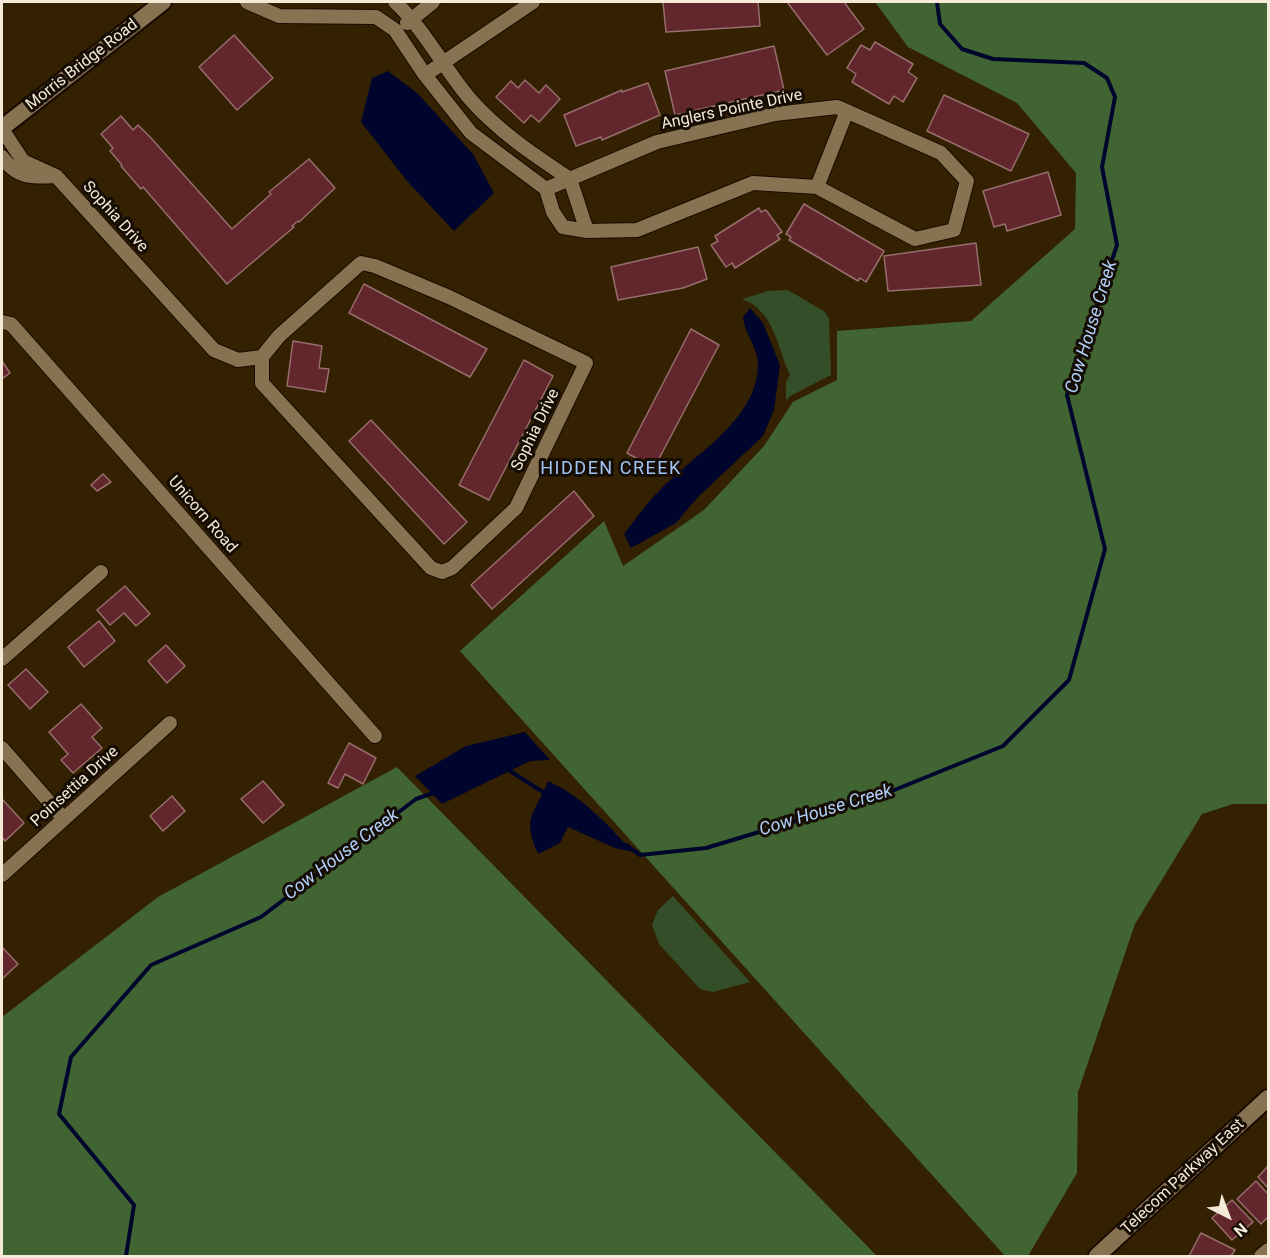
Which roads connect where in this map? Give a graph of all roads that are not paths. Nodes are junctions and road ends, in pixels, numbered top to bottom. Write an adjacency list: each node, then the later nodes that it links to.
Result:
1 (247, 2): 7 (street)
2 (394, 2): 6 (street)
3 (433, 2): 6 (street)
4 (533, 2): 8 (street)
5 (160, 3): 11 (street, Morris Bridge Road)
6 (413, 19): 7 (street); 8 (street)
7 (395, 30): 9 (street)
8 (443, 62): 9 (street); 12 (street)
9 (425, 75): 14 (street)
10 (847, 111): 16 (street, Anglers Pointe Drive); 17 (street); 17 (street, Anglers Pointe Drive)
11 (2, 129): 15 (street, Sophia Drive)
12 (515, 143): 14 (street); 16 (street)
13 (2, 158): 15 (street)
14 (503, 159): 18 (street)
15 (56, 176): 21 (street, Sophia Drive)
16 (570, 179): 18 (street, Anglers Pointe Drive); 19 (street)
17 (817, 187): 19 (street, Anglers Pointe Drive)
18 (546, 189): 19 (street, Anglers Pointe Drive)
19 (587, 231)
20 (2, 322): 25 (street, Unicorn Road)
21 (262, 357): 21 (street, Sophia Drive)
22 (101, 572): 23 (street)
23 (2, 659)
24 (170, 723): 27 (street, Poinsettia Drive)
25 (375, 736)
26 (2, 748): 27 (street)
27 (64, 819): 28 (street, Poinsettia Drive)
28 (2, 875)
29 (1269, 1098): 31 (street, Telecom Parkway East)
30 (1269, 1250): 32 (street)
31 (1097, 1257)
32 (1261, 1257)

